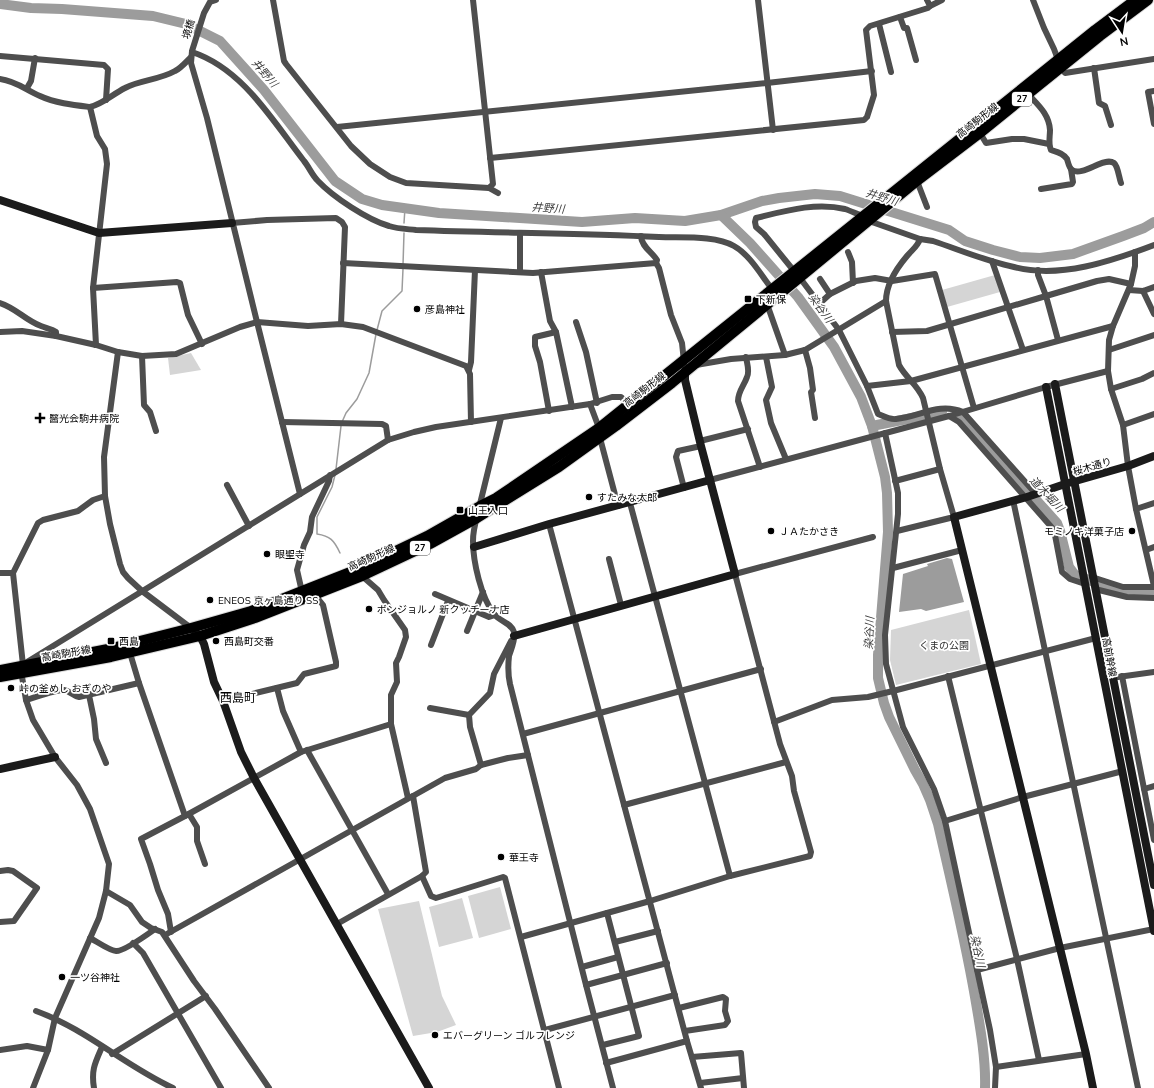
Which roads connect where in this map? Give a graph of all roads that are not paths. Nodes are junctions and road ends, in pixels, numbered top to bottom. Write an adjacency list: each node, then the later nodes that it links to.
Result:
1 (273, 0): 31 (street)
2 (473, 0): 28 (street)
3 (758, 0): 22 (street)
4 (942, 0): 9 (street)
5 (1033, 0): 17 (street)
6 (1135, 0): 17 (main road, 高崎駒形線 / 27)
7 (1148, 0): 17 (main road, 高崎駒形線 / 27)
8 (211, 1): 12 (street, 境橋)
9 (929, 3): 10 (street)
10 (900, 17): 11 (street); 16 (street)
11 (879, 24): 19 (street); 20 (street)
12 (192, 53): 26 (street); 45 (street); 47 (street)
13 (0, 56): 14 (street)
14 (35, 58): 23 (street); 26 (street)
15 (1154, 59): 18 (street)
16 (916, 60)
17 (1060, 64): 18 (street); 25 (main road, 高崎駒形線 / 27); 37 (main road, 高崎駒形線 / 27)
18 (1094, 68): 30 (street)
19 (872, 71): 22 (street); 32 (street)
20 (891, 72)
21 (0, 79): 23 (street)
22 (767, 83): 28 (street); 32 (street)
23 (27, 88): 27 (street)
24 (1154, 91): 29 (street)
25 (1028, 94): 33 (main road, 高崎駒形線 / 27); 34 (street)
26 (106, 100): 27 (street)
27 (90, 107): 46 (street)
28 (485, 112): 31 (street); 35 (street)
29 (1154, 124)
30 (1111, 125)
31 (337, 127): 39 (street)
32 (773, 130): 35 (street)
33 (980, 133): 34 (street); 37 (main road, 高崎駒形線 / 27)
34 (1049, 144): 36 (street)
35 (490, 158): 39 (street)
36 (1070, 169): 38 (street); 40 (street)
37 (914, 179): 43 (street); 44 (main road, 高崎駒形線 / 27)
38 (1121, 184)
39 (489, 188): 41 (street)
40 (1041, 189)
41 (498, 193)
42 (0, 200): 46 (street)
43 (927, 207)
44 (868, 217): 49 (street); 60 (main road, 27); 60 (street)
45 (232, 223): 46 (street); 54 (street); 77 (street)
46 (99, 233): 66 (street)
47 (520, 233): 48 (street); 58 (street)
48 (641, 236): 55 (street); 67 (street)
49 (920, 239): 53 (street); 62 (street)
50 (1154, 244): 52 (street)
51 (848, 252): 63 (street)
52 (1135, 252): 57 (street); 64 (street)
53 (992, 261): 57 (street); 75 (street)
54 (343, 263): 56 (street); 79 (street)
55 (656, 263): 59 (street); 98 (street)
56 (475, 270): 58 (street); 102 (street)
57 (1038, 270): 70 (street)
58 (520, 272): 59 (street)
59 (541, 272): 84 (street)
60 (796, 275): 67 (main road, 27); 74 (street)
61 (820, 279): 69 (street)
62 (892, 281): 63 (street); 71 (street); 80 (street)
63 (853, 283): 69 (street)
64 (1130, 287): 68 (street); 70 (street); 81 (street)
65 (1154, 287): 68 (street)
66 (94, 288): 89 (street); 90 (street)
67 (775, 291): 73 (main road, 高崎駒形線 / 27); 98 (main road, 高崎駒形線 / 27)
68 (1143, 291): 76 (street)
69 (830, 294): 74 (street)
70 (1046, 296): 75 (street); 88 (street)
71 (886, 301): 82 (street); 85 (street)
72 (0, 303): 87 (street)
73 (767, 304): 95 (street); 101 (main road, 高崎駒形線 / 27)
74 (819, 304): 82 (street)
75 (1009, 307): 80 (street); 92 (street)
76 (1154, 314)
77 (256, 322): 79 (street); 89 (street); 121 (street)
78 (576, 322): 110 (street)
79 (341, 324): 102 (street)
80 (950, 325): 85 (street); 100 (street)
81 (1113, 326): 88 (street); 93 (street)
82 (838, 330): 91 (street); 107 (street)
83 (0, 332): 87 (street)
84 (556, 332): 112 (street); 114 (street)
85 (892, 332): 105 (street)
86 (1154, 335): 93 (street)
87 (56, 336): 90 (street)
88 (1058, 340): 92 (street)
89 (202, 344): 96 (street)
90 (96, 345): 94 (street)
91 (805, 350): 95 (street); 120 (street)
92 (1023, 350): 100 (street)
93 (1109, 350): 103 (street)
94 (118, 352): 96 (street); 144 (street)
95 (785, 355): 97 (street)
96 (142, 356): 125 (street)
97 (766, 357): 99 (street); 131 (street)
98 (685, 358): 101 (street); 111 (main road, 高崎駒形線 / 27)
99 (746, 358): 101 (street); 124 (street)
100 (962, 367): 105 (street); 113 (street)
101 (689, 369): 126 (main road, 高崎駒形線 / 27); 129 (street)
102 (469, 370): 122 (street)
103 (1108, 371): 106 (street); 109 (street)
104 (1154, 373): 109 (street)
105 (911, 381): 107 (street); 117 (street)
106 (1055, 384): 108 (street); 138 (street, 高前幹線)
107 (866, 386): 117 (street)
108 (1046, 387): 113 (street); 139 (street, 高前幹線)
109 (1111, 389): 123 (street)
110 (594, 404): 111 (street); 112 (street); 126 (street)
111 (629, 404): 126 (main road, 高崎駒形線 / 27)
112 (572, 407): 114 (street)
113 (974, 408): 115 (street)
114 (549, 411): 119 (street)
115 (963, 412): 117 (street); 118 (street); 143 (street)
116 (1154, 414): 123 (street)
117 (927, 416): 118 (street); 127 (street); 134 (street)
118 (949, 416): 145 (street)
119 (501, 418): 122 (street); 149 (street)
120 (815, 418)
121 (282, 422): 128 (street); 142 (street)
122 (471, 422): 128 (street)
123 (1123, 425): 132 (street)
124 (748, 429): 129 (street); 133 (street)
125 (156, 431)
126 (599, 433): 149 (main road, 高崎駒形線 / 27); 150 (street); 153 (main road, 高崎駒形線 / 27)
127 (884, 433): 131 (street); 137 (street)
128 (388, 440): 135 (street)
129 (700, 443): 136 (street); 141 (street)
130 (1154, 456): 132 (street, 桜木通り)
131 (786, 459): 133 (street)
132 (1128, 466): 138 (street, 桜木通り); 151 (street)
133 (760, 467): 136 (street)
134 (940, 469): 137 (street); 152 (street)
135 (330, 475): 142 (street); 173 (street)
136 (710, 480): 141 (street); 166 (street)
137 (895, 481): 156 (street)
138 (1074, 482): 139 (street, 桜木通り); 168 (street, 高前幹線)
139 (1065, 484): 143 (street, 桜木通り); 169 (street, 高前幹線)
140 (227, 485): 155 (street)
141 (684, 488): 148 (street)
142 (300, 494): 155 (street)
143 (1036, 494): 145 (street, 桜木通り)
144 (106, 496): 165 (street); 172 (street)
145 (1026, 497): 146 (street); 169 (street)
146 (1013, 500): 152 (street); 190 (street)
147 (1154, 502): 151 (street)
148 (630, 503): 150 (street); 177 (street)
149 (480, 506): 153 (street); 173 (main road, 高崎駒形線 / 27)
150 (618, 506): 154 (street)
151 (1136, 508): 161 (street)
152 (954, 517): 156 (street); 160 (street)
153 (476, 518): 158 (street); 167 (main road, 高崎駒形線 / 27)
154 (550, 524): 158 (street); 183 (street)
155 (249, 526): 172 (street)
156 (897, 531): 163 (street)
157 (873, 537): 166 (street)
158 (474, 547): 174 (street)
159 (1154, 547): 161 (street)
160 (962, 550): 163 (street); 192 (street)
161 (1146, 550): 170 (street)
162 (609, 559): 180 (street)
163 (893, 568): 204 (street)
164 (0, 573): 165 (street)
165 (12, 573): 193 (street)
166 (735, 574): 177 (street); 194 (street)
167 (362, 576): 176 (main road, 高崎駒形線 / 27); 212 (street)
168 (1092, 577): 170 (street); 171 (street, 高前幹線)
169 (1085, 584): 188 (street, 高前幹線)
170 (1154, 587)
171 (1095, 589): 178 (street); 200 (street, 高前幹線)
172 (142, 592): 184 (street); 193 (street)
173 (302, 592): 184 (main road, 高崎駒形線 / 27)
174 (483, 592): 181 (street); 182 (street)
175 (435, 594): 179 (street)
176 (315, 595): 186 (main road, 高崎駒形線 / 27); 202 (street)
177 (655, 596): 180 (street); 203 (street)
178 (1154, 598)
179 (448, 601): 181 (street); 189 (street)
180 (621, 605): 183 (street)
181 (475, 611): 182 (street); 185 (street)
182 (495, 615): 187 (street)
183 (574, 618): 187 (street); 209 (street)
184 (191, 628): 186 (street); 193 (main road, 高崎駒形線 / 27)
185 (467, 631)
186 (200, 636): 191 (main road, 高崎駒形線 / 27); 207 (street)
187 (514, 636): 210 (street); 213 (street)
188 (1096, 638): 190 (street); 221 (street, 高前幹線)
189 (431, 645)
190 (1045, 651): 192 (street); 224 (street)
191 (130, 653): 193 (main road, 高崎駒形線 / 27); 201 (street)
192 (990, 665): 197 (street); 228 (street)
193 (22, 669): 195 (main road, 高崎駒形線 / 27); 199 (main road, 高崎駒形線 / 27); 206 (street)
194 (761, 669): 203 (street); 211 (street)
195 (0, 670)
196 (1154, 673): 198 (street)
197 (948, 676): 204 (street); 230 (street)
198 (1122, 676): 200 (street); 226 (street)
199 (0, 677)
200 (1113, 678): 240 (street, 高前幹線)
201 (139, 683): 205 (street); 231 (street)
202 (277, 688): 207 (street); 214 (street)
203 (681, 690): 209 (street); 223 (street)
204 (892, 691): 211 (street); 232 (street)
205 (89, 695): 206 (street); 218 (street)
206 (26, 700): 216 (street)
207 (222, 701): 222 (street)
208 (430, 708): 210 (street)
209 (600, 712): 213 (street); 229 (street)
210 (469, 715): 219 (street)
211 (774, 722): 217 (street)
212 (391, 724): 214 (street); 227 (street)
213 (523, 734): 215 (street)
214 (304, 751): 222 (street); 233 (street)
215 (528, 755): 219 (street); 246 (street)
216 (55, 757): 220 (street); 241 (street)
217 (786, 762): 223 (street); 239 (street)
218 (106, 763)
219 (481, 765): 227 (street)
220 (0, 769)
221 (1123, 771): 224 (street); 249 (street, 高前幹線)
222 (254, 778): 231 (street); 235 (street)
223 (705, 784): 229 (street); 239 (street)
224 (1074, 784): 228 (street); 255 (street)
225 (1154, 786): 226 (street)
226 (1144, 789): 234 (street)
227 (411, 797): 233 (street); 238 (street)
228 (1023, 797): 230 (street); 258 (street)
229 (624, 805): 243 (street)
230 (981, 810): 232 (street); 260 (street)
231 (187, 815): 236 (street); 251 (street)
232 (944, 821): 263 (street)
233 (352, 830): 235 (street); 242 (street)
234 (1154, 840)
235 (300, 860): 247 (street); 251 (street)
236 (204, 864)
237 (0, 871): 245 (street)
238 (422, 876): 242 (street); 253 (street)
239 (730, 876): 243 (street)
240 (1154, 885)
241 (106, 891): 248 (street); 254 (street)
242 (388, 894): 247 (street)
243 (650, 901): 244 (street); 250 (street)
244 (607, 913): 246 (street); 256 (street)
245 (0, 922)
246 (571, 922): 253 (street); 262 (street)
247 (337, 924): 294 (street)
248 (155, 929): 252 (street); 257 (street)
249 (1154, 930): 255 (street)
250 (658, 931): 256 (street); 261 (street)
251 (171, 932): 252 (street)
252 (164, 936): 267 (street)
253 (521, 937): 274 (street)
254 (90, 938): 257 (street); 273 (street)
255 (1106, 939): 258 (street); 300 (street)
256 (615, 942): 259 (street)
257 (133, 943): 271 (street)
258 (1060, 948): 260 (street); 282 (street)
259 (618, 958): 262 (street); 264 (street)
260 (1017, 959): 263 (street); 284 (street)
261 (667, 962): 264 (street); 266 (street)
262 (582, 967): 265 (street)
263 (977, 970): 286 (street)
264 (622, 975): 265 (street); 268 (street)
265 (586, 985): 272 (street)
266 (675, 995): 268 (street); 269 (street)
267 (206, 996): 271 (street); 293 (street)
268 (631, 1007): 272 (street); 277 (street)
269 (679, 1008): 275 (street); 275 (street)
270 (36, 1011): 273 (street)
271 (177, 1014): 281 (street); 292 (street)
272 (595, 1017): 274 (street); 277 (street)
273 (55, 1018): 278 (street); 280 (street)
274 (544, 1030): 295 (street)
275 (685, 1031): 276 (street)
276 (687, 1041): 283 (street); 285 (street)
277 (603, 1045): 285 (street)
278 (102, 1047): 281 (street); 290 (street)
279 (0, 1050): 280 (street)
280 (48, 1050): 289 (street)
281 (112, 1054): 291 (street)
282 (1086, 1054): 284 (street); 299 (street)
283 (692, 1057): 287 (street); 288 (street)
284 (1039, 1060): 286 (street)
285 (606, 1063): 296 (street)
286 (996, 1067): 298 (street)
287 (743, 1078): 288 (street); 297 (street)
288 (700, 1086)
289 (34, 1088)
290 (94, 1088)
291 (172, 1088)
292 (221, 1088)
293 (269, 1088)
294 (429, 1088)
295 (559, 1088)
296 (613, 1088)
297 (744, 1088)
298 (995, 1088)
299 (1093, 1088)
300 (1138, 1088)

